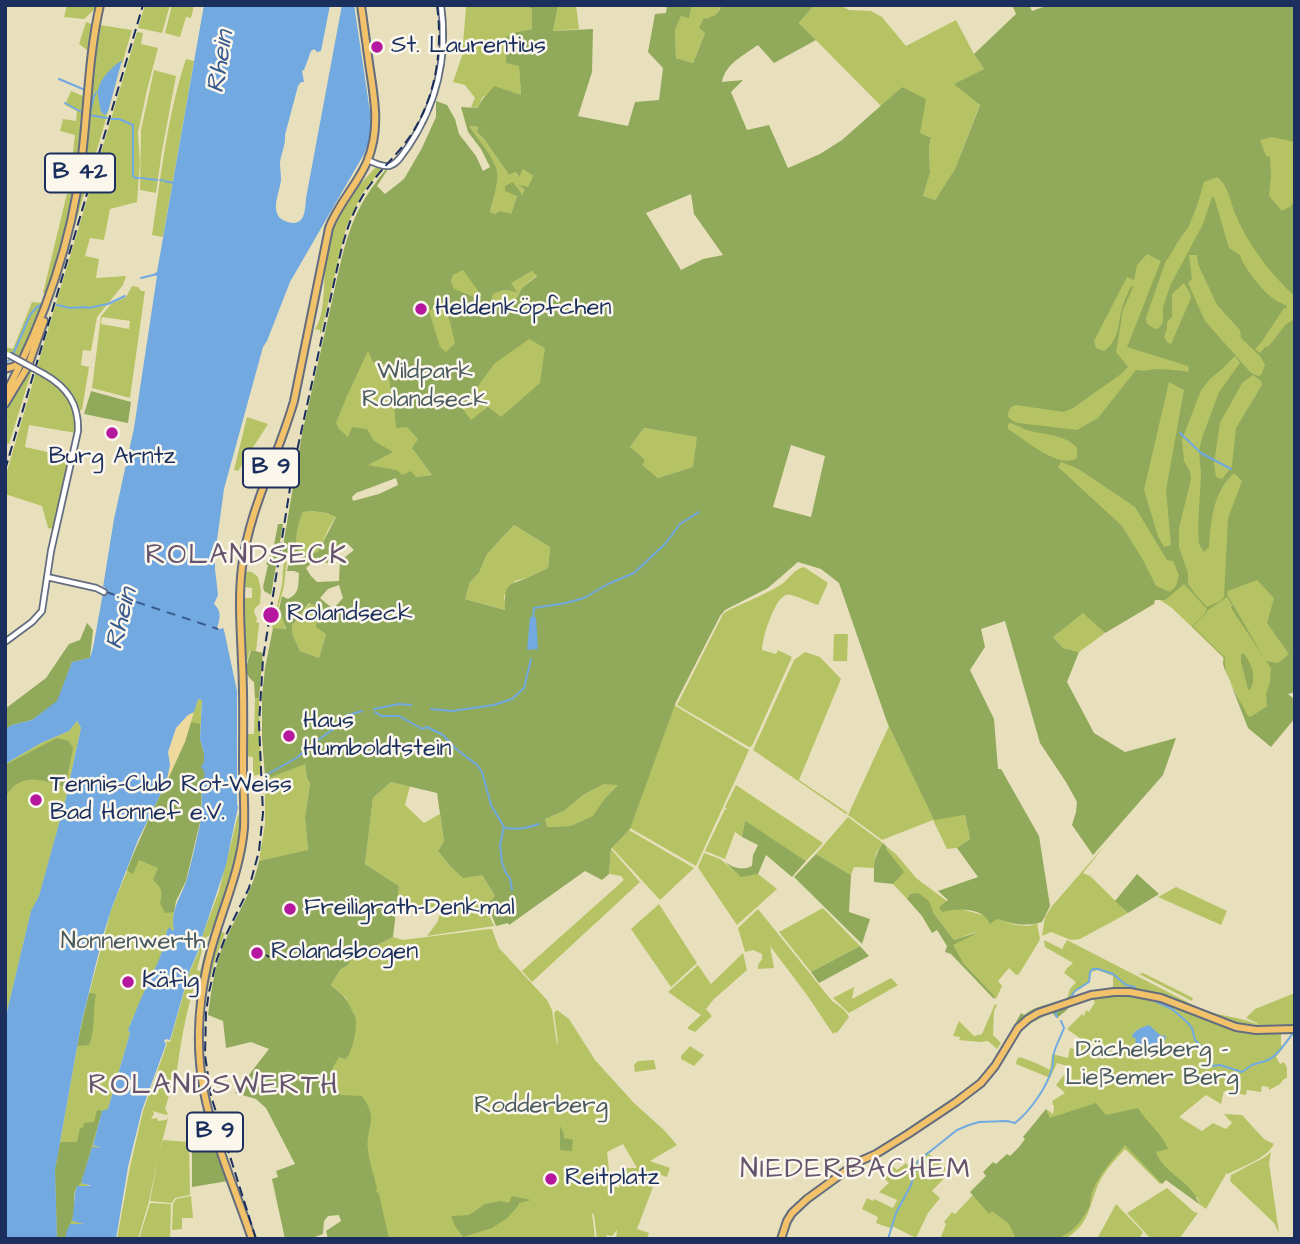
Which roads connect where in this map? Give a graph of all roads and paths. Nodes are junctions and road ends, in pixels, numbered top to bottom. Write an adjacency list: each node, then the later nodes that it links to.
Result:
1 (100, 5): 5 (main road, B 42)
2 (360, 5): 4 (main road, B 9)
3 (441, 5): 4 (street)
4 (368, 160): 16 (main road, B 9)
5 (51, 289): 7 (main road, B 42); 8 (main road)
6 (7, 354): 8 (street, bridge)
7 (25, 356): 9 (main road); 10 (main road, B 42)
8 (28, 366): 11 (main road); 12 (street, bridge)
9 (5, 372): 10 (main road)
10 (6, 393)
11 (5, 404)
12 (47, 577): 13 (street); 14 (street)
13 (104, 592)
14 (5, 642)
15 (1295, 1029): 17 (main road)
16 (252, 1239)
17 (781, 1239)

